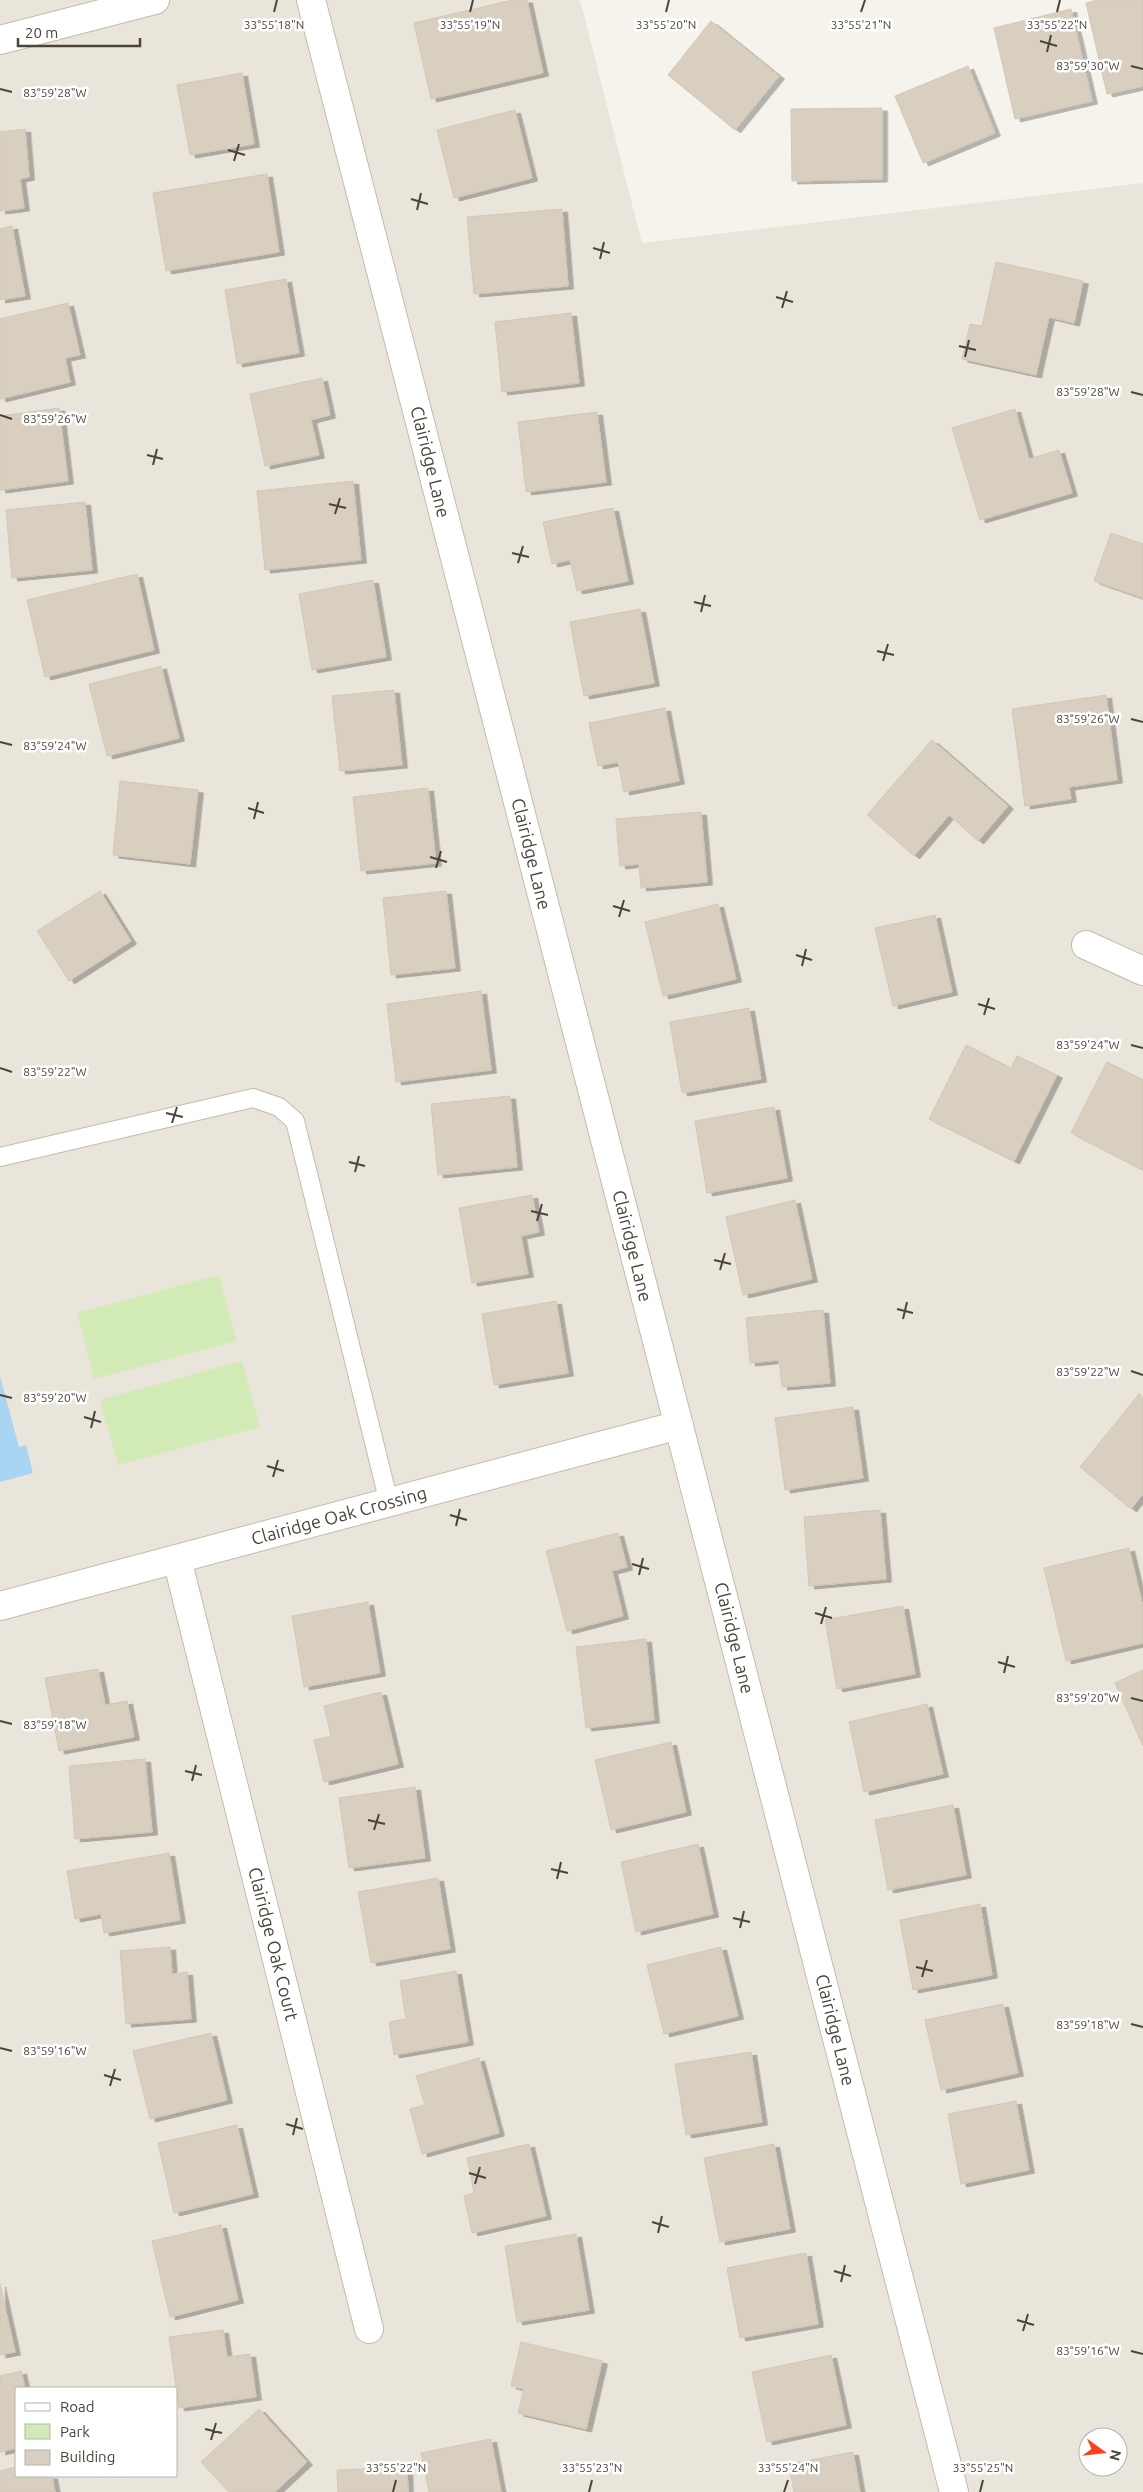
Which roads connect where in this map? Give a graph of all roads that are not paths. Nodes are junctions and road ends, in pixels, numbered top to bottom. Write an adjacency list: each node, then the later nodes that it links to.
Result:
1 (155, 0): 3 (street)
2 (311, 0): 7 (street, Clairidge Lane)
3 (0, 40)
4 (1086, 946): 5 (street)
5 (1143, 971)
6 (0, 1157): 8 (lane)
7 (679, 1426): 8 (street, Clairidge Oak Crossing); 12 (street, Clairidge Lane)
8 (389, 1503): 9 (street, Clairidge Oak Crossing)
9 (177, 1559): 10 (street, Clairidge Oak Crossing); 11 (street, Clairidge Oak Court)
10 (0, 1606)
11 (369, 2329)
12 (954, 2492)

